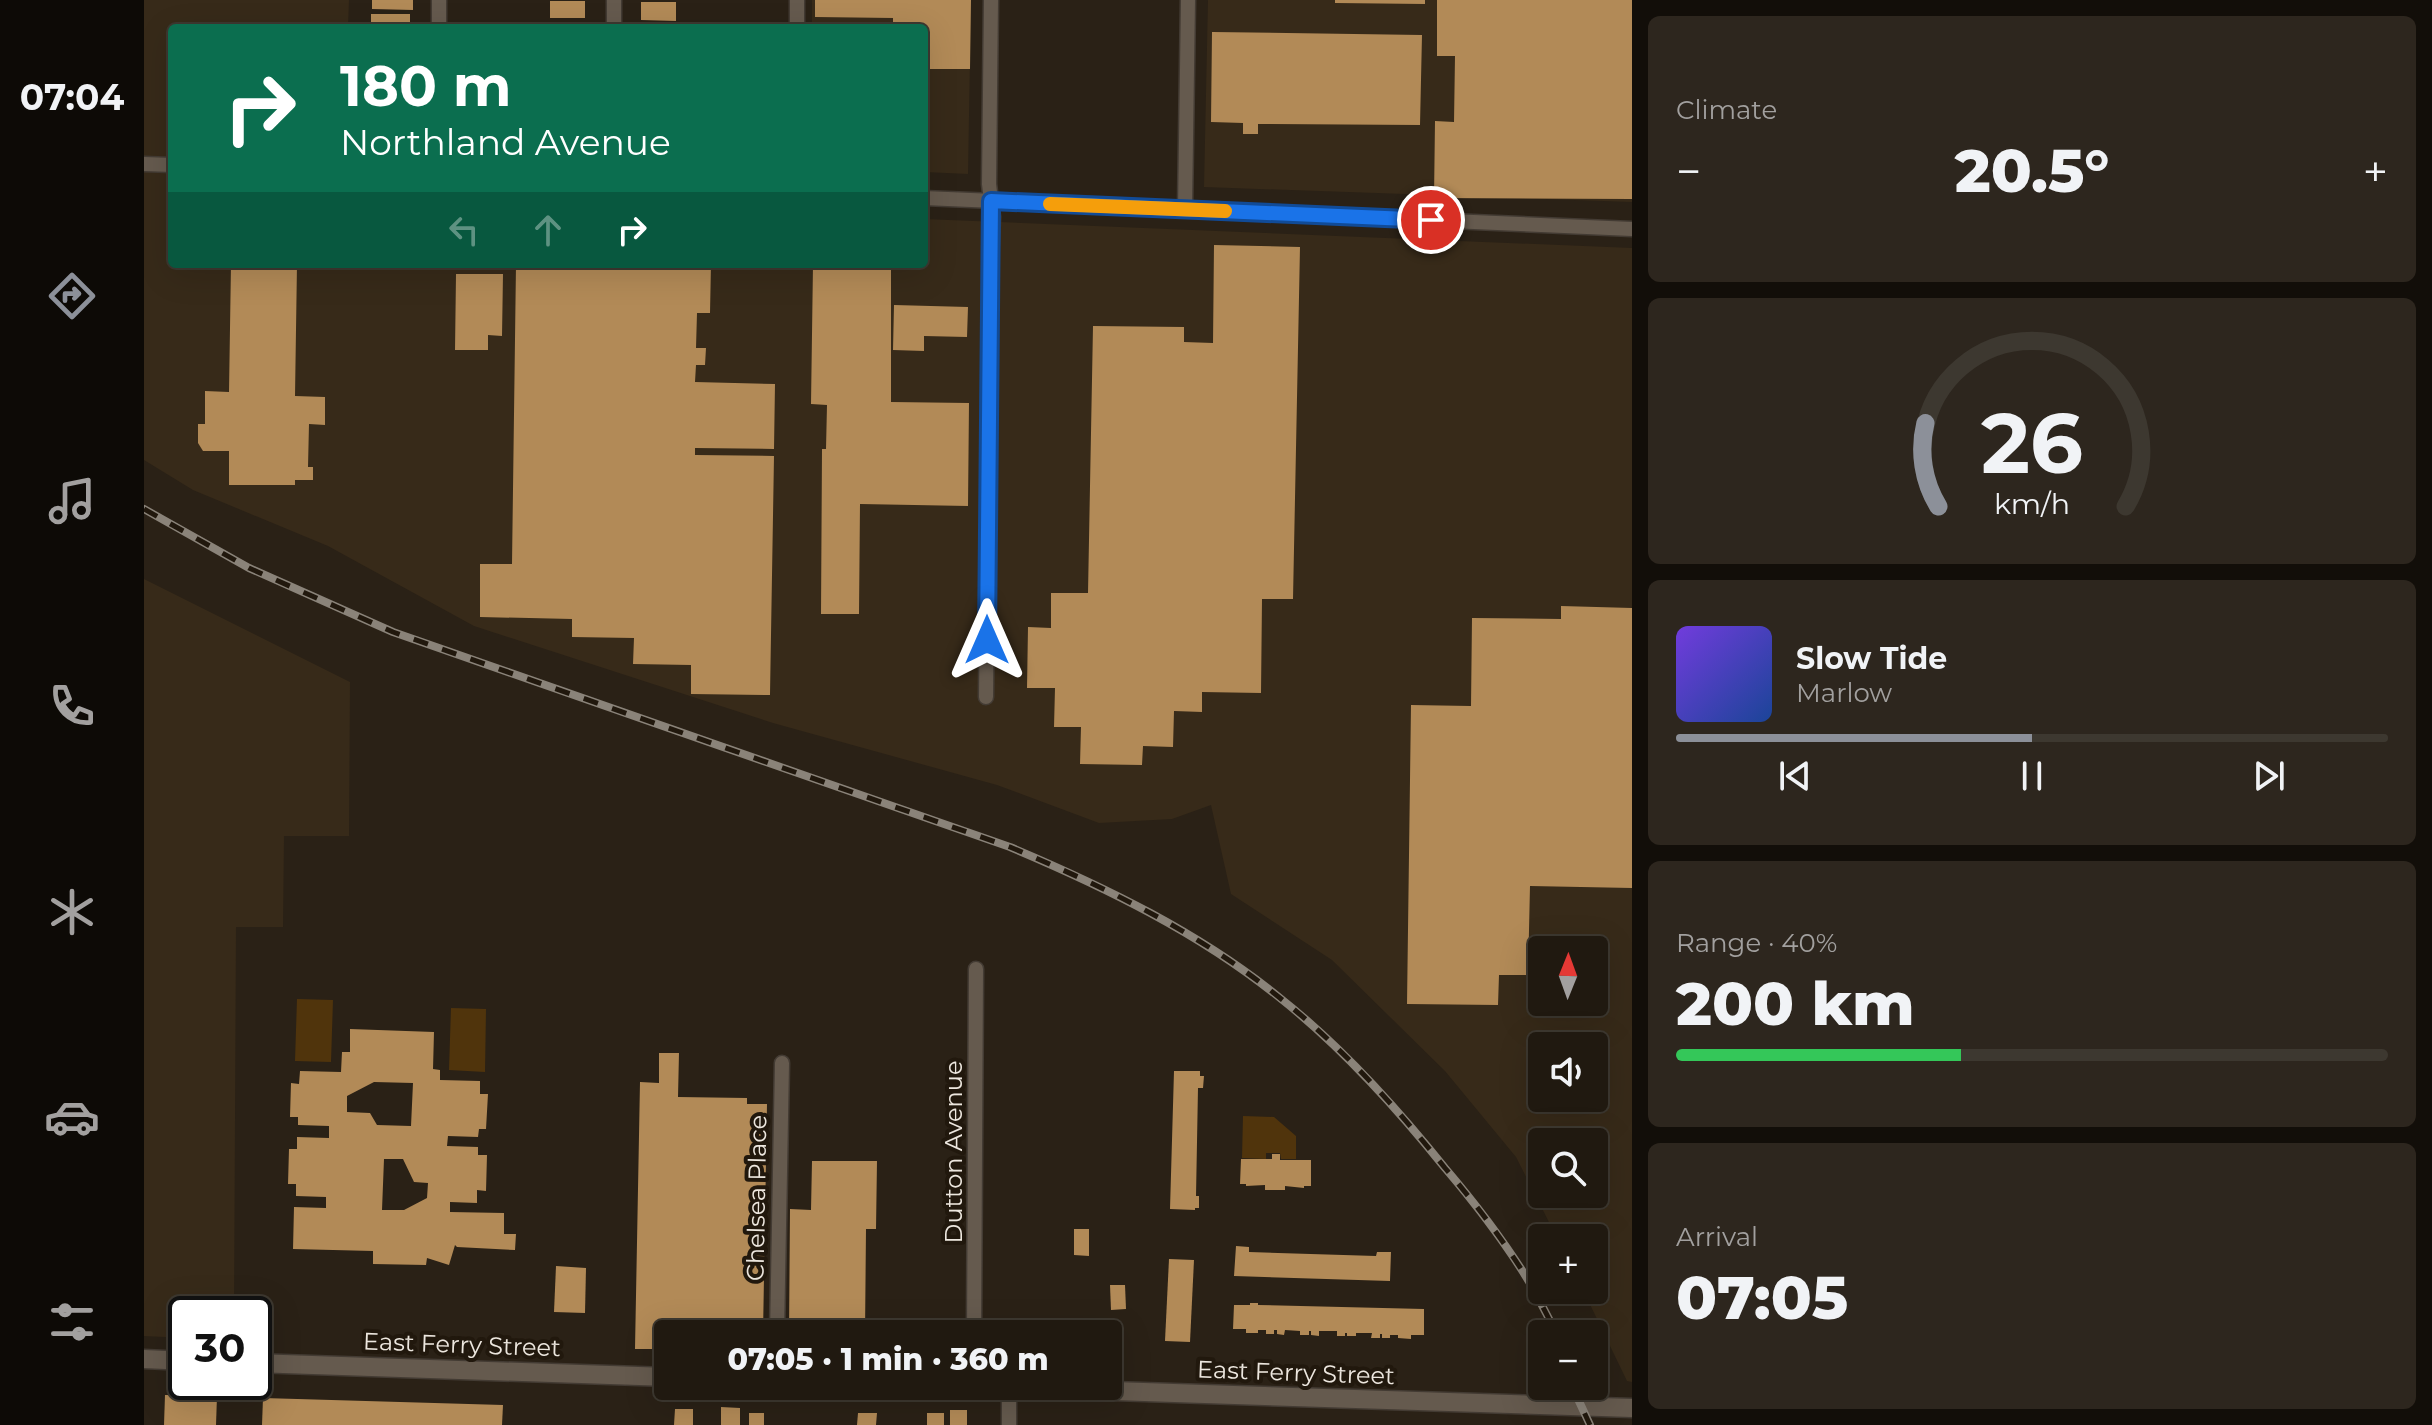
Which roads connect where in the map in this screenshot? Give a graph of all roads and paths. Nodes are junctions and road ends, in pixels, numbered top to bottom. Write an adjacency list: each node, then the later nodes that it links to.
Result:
1 (439, 0): 6 (street)
2 (614, 0): 7 (street)
3 (797, 0): 8 (street)
4 (991, 0): 12 (street)
5 (1188, 0): 13 (street)
6 (439, 24)
7 (614, 24)
8 (797, 24)
9 (144, 164): 10 (street)
10 (168, 165)
11 (928, 198): 12 (street)
12 (991, 201): 13 (street); 15 (street)
13 (1185, 209): 14 (street)
14 (1632, 229)
15 (986, 697)
16 (976, 969): 19 (street, Dutton Avenue)
17 (782, 1063): 18 (street, Chelsea Place)
18 (777, 1320)
19 (974, 1320)
20 (144, 1359): 21 (street)
21 (168, 1360)
22 (272, 1364): 23 (street, East Ferry Street)
23 (654, 1377)
24 (1122, 1392): 26 (street, East Ferry Street)
25 (1009, 1400): 27 (street)
26 (1632, 1408)
27 (1009, 1425)

